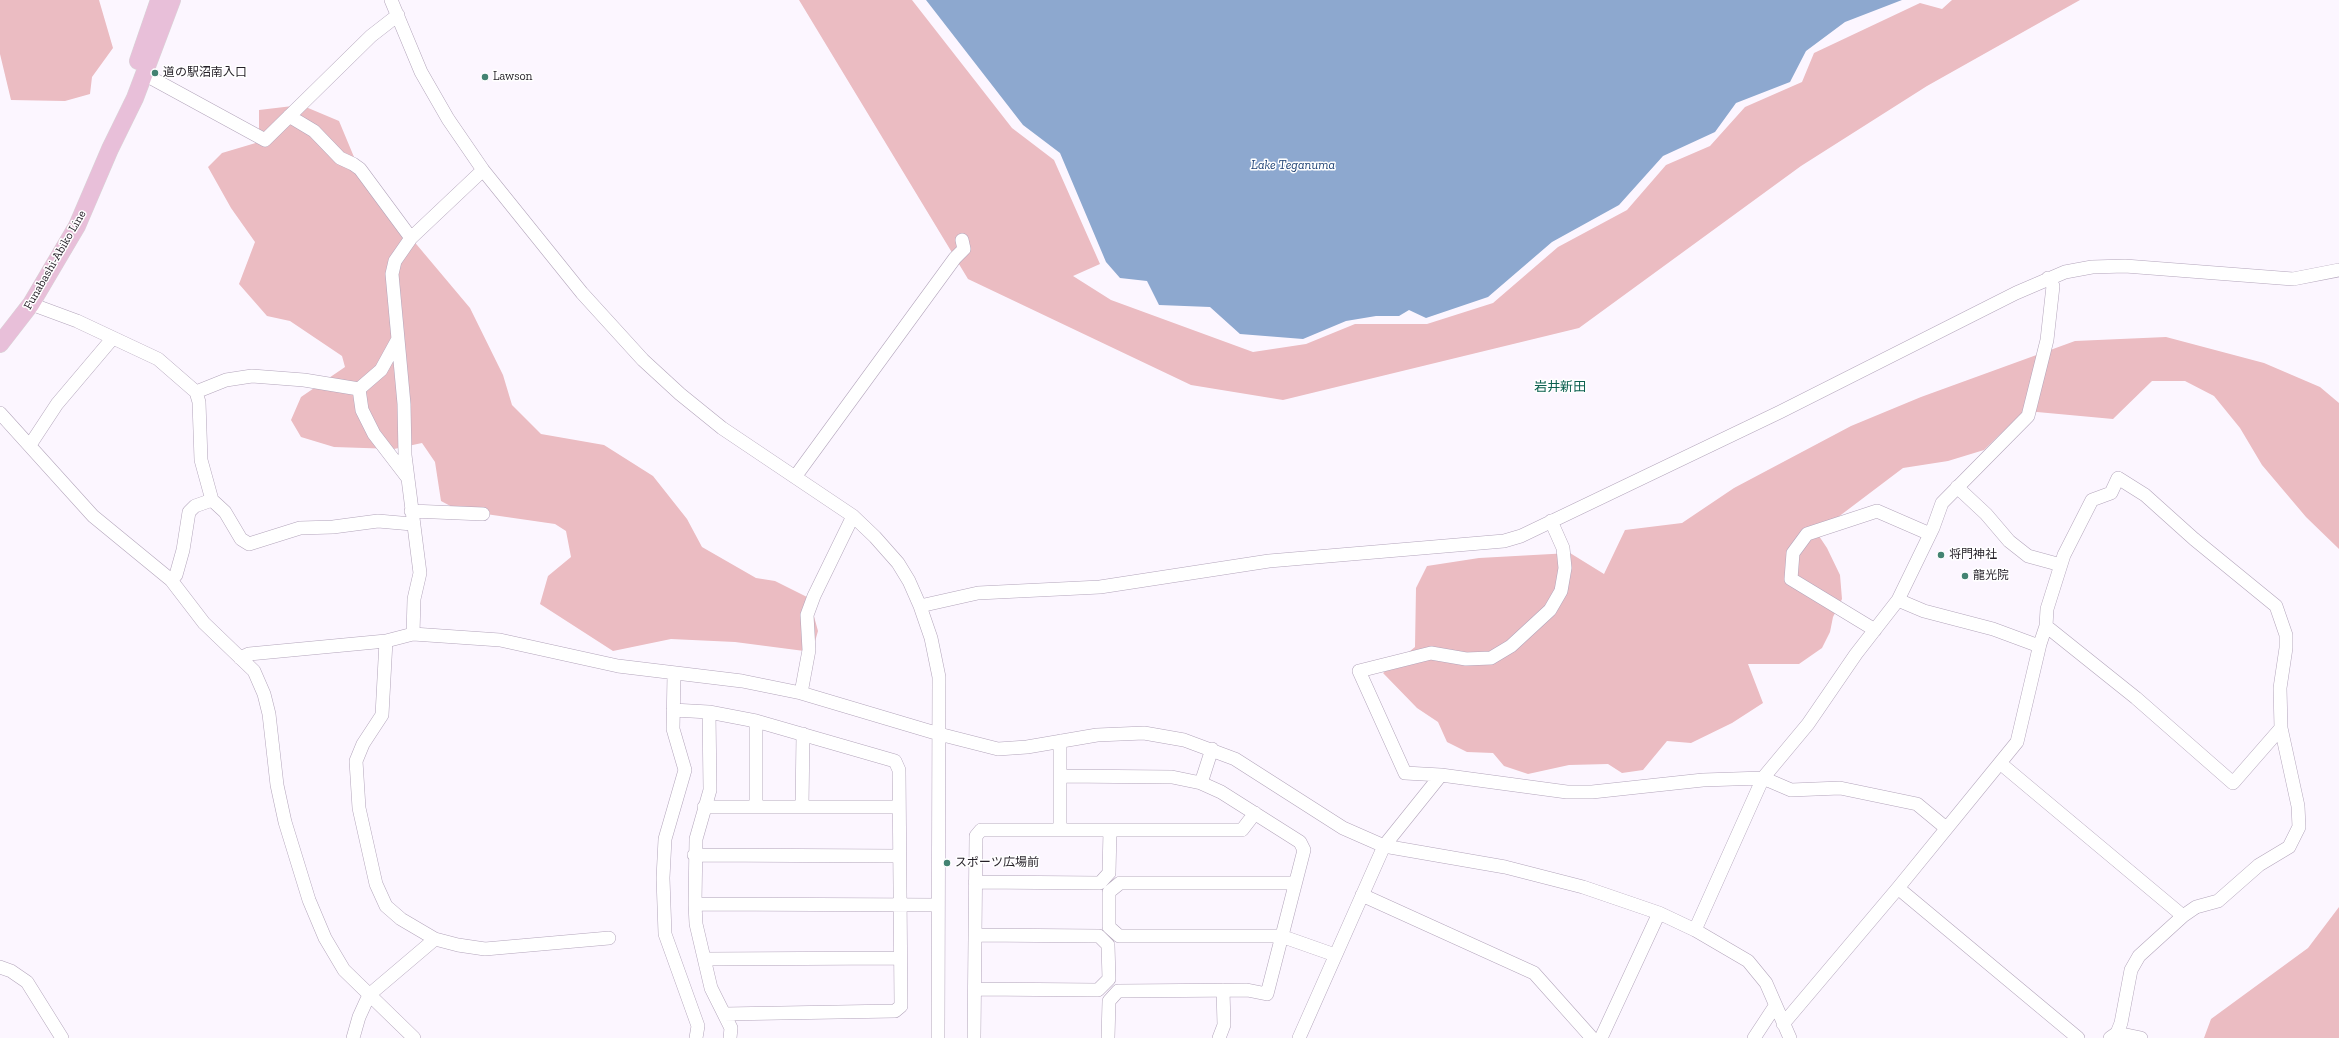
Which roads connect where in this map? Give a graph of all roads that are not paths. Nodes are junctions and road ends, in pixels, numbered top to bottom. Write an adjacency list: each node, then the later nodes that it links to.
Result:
1 (159, 0): 7 (main road, Funabashi-Abiko Line)
2 (172, 0): 5 (main road, Funabashi-Abiko Line)
3 (391, 0): 4 (street)
4 (398, 15): 6 (street); 8 (street)
5 (144, 74): 6 (street); 7 (main road, Funabashi-Abiko Line)
6 (289, 116): 9 (street)
7 (110, 149): 13 (main road, Funabashi-Abiko Line)
8 (483, 170): 9 (street); 22 (street)
9 (411, 238): 15 (street)
10 (962, 240): 22 (street)
11 (2339, 270): 12 (street)
12 (2048, 278): 23 (street); 28 (street)
13 (31, 304): 14 (street); 16 (main road, Funabashi-Abiko Line)
14 (112, 339): 18 (street); 20 (street)
15 (398, 340): 17 (street); 21 (street)
16 (0, 344)
17 (359, 389): 18 (street); 21 (street)
18 (196, 392): 24 (street)
19 (0, 412): 20 (street)
20 (30, 445): 32 (street)
21 (407, 477): 25 (street)
22 (795, 477): 27 (street)
23 (1957, 487): 30 (street); 31 (street)
24 (212, 500): 29 (street); 32 (street)
25 (411, 511): 26 (street); 29 (street)
26 (483, 514)
27 (853, 516): 34 (street); 42 (street)
28 (1551, 521): 34 (street); 52 (street)
29 (412, 524): 37 (street)
30 (1930, 534): 33 (street); 36 (street)
31 (2061, 565): 35 (street); 46 (street)
32 (171, 580): 40 (street)
33 (1898, 600): 36 (street); 39 (street)
34 (920, 606): 48 (street)
35 (2046, 626): 39 (street); 46 (street)
36 (1875, 630): 54 (street)
37 (413, 634): 38 (street); 41 (street)
38 (386, 641): 40 (street); 80 (street)
39 (2039, 646): 51 (street)
40 (240, 658): 87 (street)
41 (674, 674): 42 (street); 43 (street)
42 (801, 693): 48 (street)
43 (673, 710): 44 (street); 95 (street)
44 (709, 712): 45 (street); 56 (street)
45 (756, 721): 47 (street); 57 (street)
46 (2281, 728): 75 (street)
47 (803, 734): 58 (street); 59 (street)
48 (939, 734): 49 (street); 73 (street)
49 (1060, 741): 50 (street); 53 (street)
50 (1212, 749): 55 (street); 64 (street)
51 (2000, 763): 61 (street); 75 (street)
52 (1441, 775): 54 (street); 64 (street)
53 (1060, 776): 55 (street); 62 (street)
54 (1763, 778): 61 (street); 76 (street)
55 (1201, 783): 60 (street)
56 (704, 807): 57 (street); 65 (street)
57 (756, 807): 58 (street)
58 (802, 807): 59 (street)
59 (898, 807): 66 (street)
60 (1255, 813): 63 (street); 68 (street)
61 (1946, 828): 69 (street)
62 (1060, 830): 63 (street); 67 (street)
63 (1110, 830): 67 (street)
64 (1384, 846): 70 (street); 74 (street)
65 (694, 855): 66 (street); 71 (street)
66 (899, 856): 72 (street)
67 (975, 882): 77 (street)
68 (1295, 883): 78 (street); 78 (street)
69 (1898, 888): 90 (street); 106 (street)
70 (1362, 895): 81 (street); 102 (street)
71 (695, 904): 72 (street); 83 (street)
72 (900, 905): 73 (street); 82 (street)
73 (938, 905): 97 (street)
74 (1659, 913): 76 (street); 103 (street)
75 (2183, 916): 91 (street)
76 (1695, 930): 88 (street)
77 (975, 935): 85 (street); 85 (street)
78 (1281, 936): 81 (street); 86 (street)
79 (609, 938): 80 (street)
80 (435, 939): 87 (street)
81 (1335, 955): 101 (street)
82 (900, 958): 83 (street); 89 (street)
83 (705, 959): 89 (street)
84 (0, 967): 92 (street)
85 (975, 989): 98 (street)
86 (1223, 990): 99 (street); 100 (street)
87 (369, 995): 93 (street); 94 (street)
88 (1775, 1006): 90 (street); 104 (street)
89 (724, 1014): 96 (street)
90 (1783, 1024): 105 (street)
91 (2113, 1036): 107 (street)
92 (62, 1038)
93 (353, 1038)
94 (414, 1038)
95 (696, 1038)
96 (730, 1038)
97 (938, 1038)
98 (974, 1038)
99 (1108, 1038)
100 (1219, 1038)
101 (1298, 1038)
102 (1592, 1038)
103 (1601, 1038)
104 (1754, 1038)
105 (1790, 1038)
106 (2078, 1038)
107 (2141, 1038)

